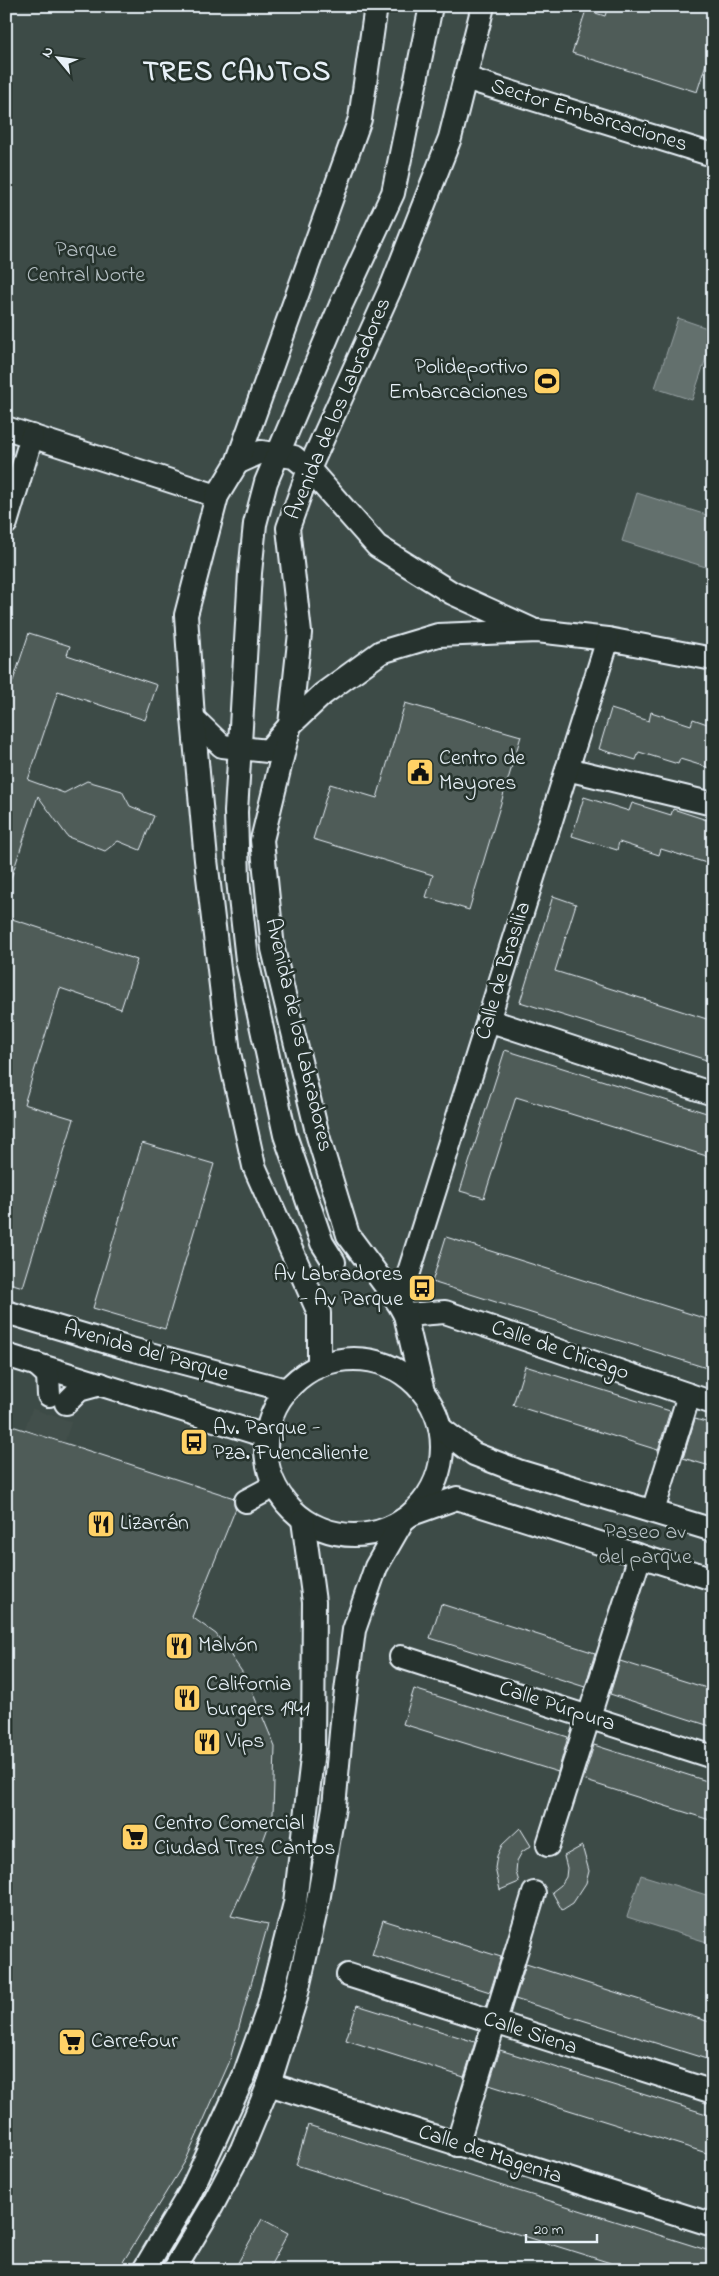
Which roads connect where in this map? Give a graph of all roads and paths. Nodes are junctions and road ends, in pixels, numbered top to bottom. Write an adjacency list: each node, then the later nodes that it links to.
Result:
1 (376, 6): 9 (street)
2 (431, 6): 8 (street)
3 (482, 6): 4 (street, Avenida de los Labradores)
4 (465, 78): 5 (street, Sector Embarcaciones); 10 (street, Avenida de los Labradores)
5 (713, 155)
6 (6, 428): 7 (street)
7 (32, 436): 11 (street); 12 (street)
8 (277, 454): 9 (street); 10 (street); 18 (street)
9 (237, 463): 11 (street)
10 (309, 469): 13 (street); 17 (street, Avenida de los Labradores)
11 (217, 496): 16 (street)
12 (6, 523)
13 (537, 631): 14 (street); 17 (street)
14 (608, 639): 15 (street); 19 (street, Calle de Brasilia)
15 (713, 659)
16 (193, 718): 18 (street); 28 (street)
17 (290, 725): 18 (street); 24 (street, Avenida de los Labradores)
18 (239, 748): 23 (street)
19 (567, 769): 20 (street); 21 (street, Calle de Brasilia)
20 (713, 804)
21 (488, 1020): 22 (street); 24 (street, Calle de Brasilia)
22 (713, 1094)
23 (334, 1262)
24 (402, 1309): 31 (street, Avenida de los Labradores); 32 (street, Calle de Chicago)
25 (6, 1312): 30 (street, Avenida del Parque)
26 (6, 1355): 27 (street, Avenida del Parque)
27 (36, 1364): 29 (street, Avenida del Parque); 29 (street)
28 (318, 1365): 30 (street); 31 (street)
29 (101, 1384): 35 (street, Avenida del Parque)
30 (286, 1390): 35 (street)
31 (423, 1392): 34 (street)
32 (689, 1395): 33 (street, Calle de Chicago); 38 (street)
33 (713, 1403)
34 (440, 1428): 38 (street); 39 (street)
35 (266, 1436): 36 (street)
36 (274, 1486): 37 (street); 40 (street)
37 (246, 1501)
38 (653, 1511): 41 (street)
39 (406, 1518): 40 (street); 42 (street); 51 (street)
40 (303, 1520): 55 (street)
41 (713, 1530)
42 (640, 1556): 43 (street); 45 (street)
43 (713, 1579)
44 (401, 1657): 45 (street, Calle Púrpura)
45 (589, 1717): 46 (street, Calle Púrpura); 47 (street)
46 (713, 1757)
47 (548, 1845)
48 (534, 1893): 50 (street)
49 (348, 1975): 50 (street, Calle Siena)
50 (494, 2022): 52 (street, Calle Siena); 53 (street)
51 (269, 2084): 53 (street, Calle de Magenta); 56 (street)
52 (713, 2092)
53 (457, 2145): 54 (street, Calle de Magenta)
54 (713, 2225)
55 (144, 2270)
56 (174, 2270)

